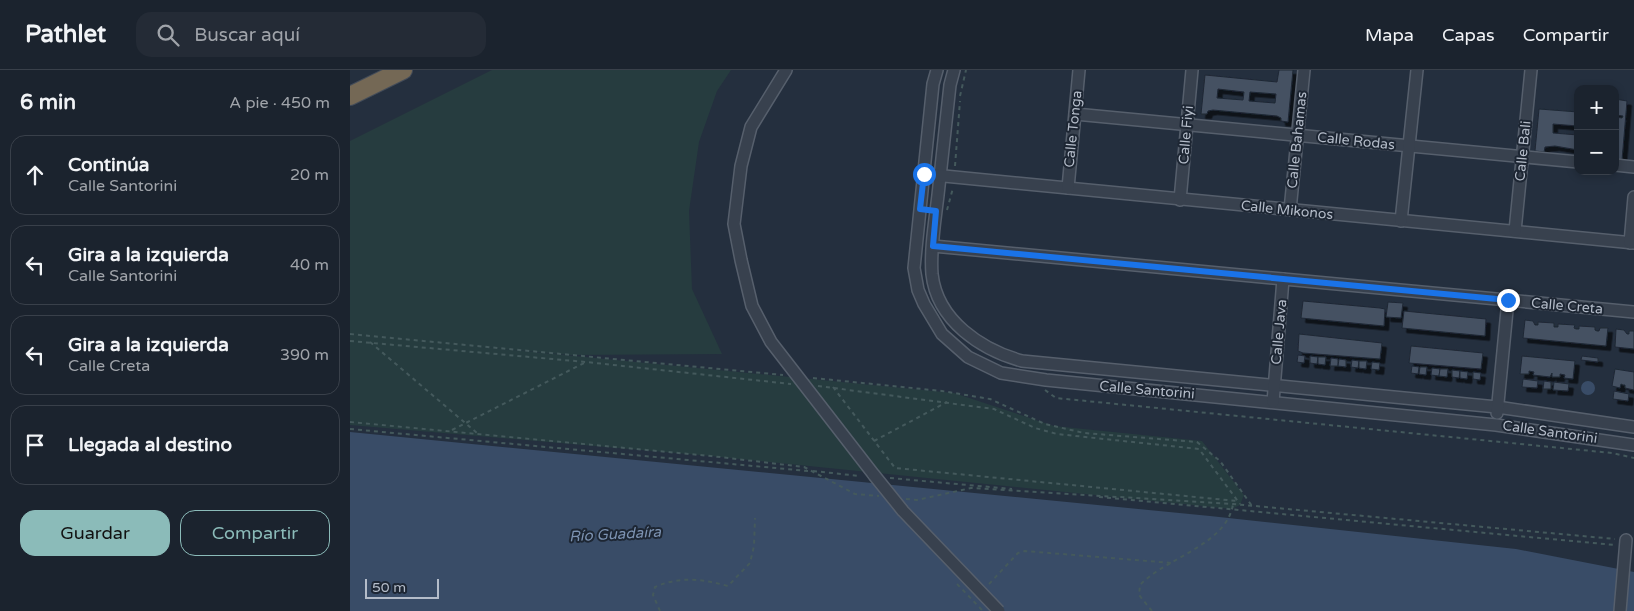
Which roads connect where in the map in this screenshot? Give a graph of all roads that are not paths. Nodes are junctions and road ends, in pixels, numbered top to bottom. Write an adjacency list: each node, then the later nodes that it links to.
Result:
1 (403, 70): 10 (highway)
2 (786, 70): 39 (street, bridge)
3 (937, 70): 19 (street, Calle Santorini)
4 (954, 70): 20 (street, Calle Santorini)
5 (1079, 70): 11 (street, Calle Tonga)
6 (1192, 70): 12 (street, Calle Fiyi)
7 (1304, 70): 13 (street, Calle Bahamas)
8 (1417, 70): 14 (street)
9 (1531, 70): 15 (street, Calle Bali)
10 (350, 96)
11 (1075, 114): 12 (street, Calle Rodas); 21 (street, Calle Tonga)
12 (1187, 124): 13 (street, Calle Rodas); 23 (street, Calle Fiyi)
13 (1298, 135): 14 (street, Calle Rodas); 24 (street, Calle Bahamas)
14 (1409, 146): 15 (street, Calle Rodas); 25 (street)
15 (1523, 156): 16 (street, Calle Rodas); 26 (street, Calle Bali)
16 (1574, 162)
17 (1619, 165): 18 (street)
18 (1634, 167)
19 (924, 174): 20 (street, Calle Mikonos); 33 (street, Calle Santorini)
20 (940, 175): 21 (street, Calle Mikonos); 28 (street, Calle Santorini)
21 (1068, 188): 23 (street, Calle Mikonos)
22 (1634, 197): 27 (street)
23 (1180, 200): 24 (street, Calle Mikonos)
24 (1290, 210): 25 (street, Calle Mikonos)
25 (1401, 221): 26 (street, Calle Mikonos)
26 (1515, 231): 27 (street, Calle Mikonos)
27 (1632, 243)
28 (933, 246): 29 (street, Calle Creta); 32 (street, Calle Santorini)
29 (1283, 279): 30 (street, Calle Creta); 32 (street, Calle Java)
30 (1508, 300): 31 (street, Calle Creta); 34 (street)
31 (1634, 312)
32 (1274, 385): 33 (street, Calle Java); 34 (street, Calle Santorini)
33 (1273, 402): 35 (street, Calle Santorini)
34 (1497, 408): 35 (street); 36 (street, Calle Santorini)
35 (1496, 425): 37 (street, Calle Santorini)
36 (1634, 427)
37 (1634, 444)
38 (1626, 543): 40 (street)
39 (999, 611)
40 (1620, 611)

